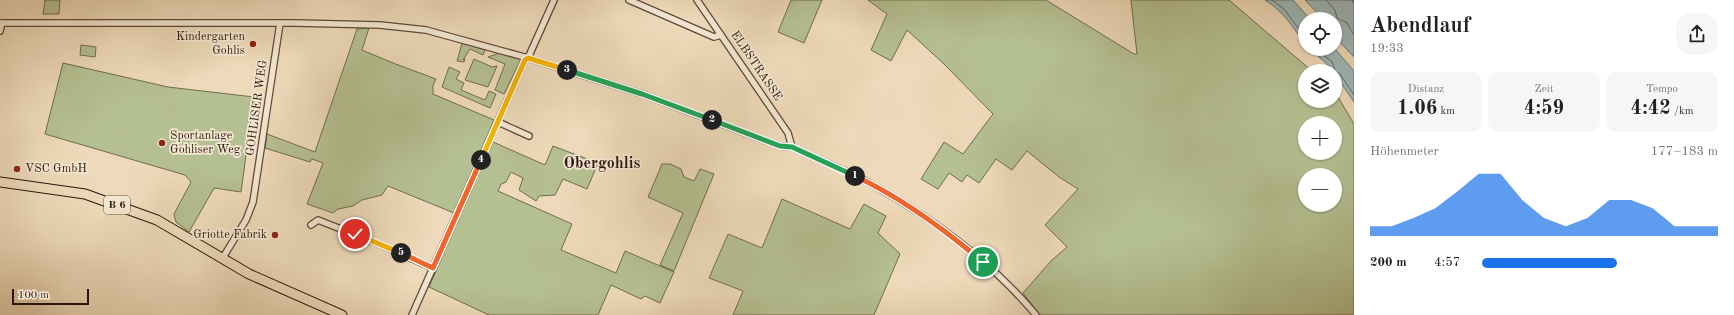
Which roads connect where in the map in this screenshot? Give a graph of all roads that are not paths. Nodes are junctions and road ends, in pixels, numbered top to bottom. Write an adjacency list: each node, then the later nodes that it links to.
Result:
1 (554, 0): 8 (street)
2 (629, 0): 7 (street)
3 (697, 0): 7 (street, ELBSTRASSE)
4 (1, 23): 5 (street); 6 (street)
5 (280, 23): 8 (street); 14 (street, GOHLISER WEG)
6 (0, 31)
7 (721, 35): 11 (street, ELBSTRASSE)
8 (528, 58): 9 (street); 11 (street)
9 (498, 122): 10 (street); 15 (street)
10 (529, 136)
11 (792, 147): 18 (street)
12 (0, 182): 14 (main road, B 6)
13 (311, 224): 15 (street)
14 (222, 260): 16 (main road, B 6)
15 (433, 268): 17 (street)
16 (342, 315)
17 (412, 315)
18 (1036, 315)

